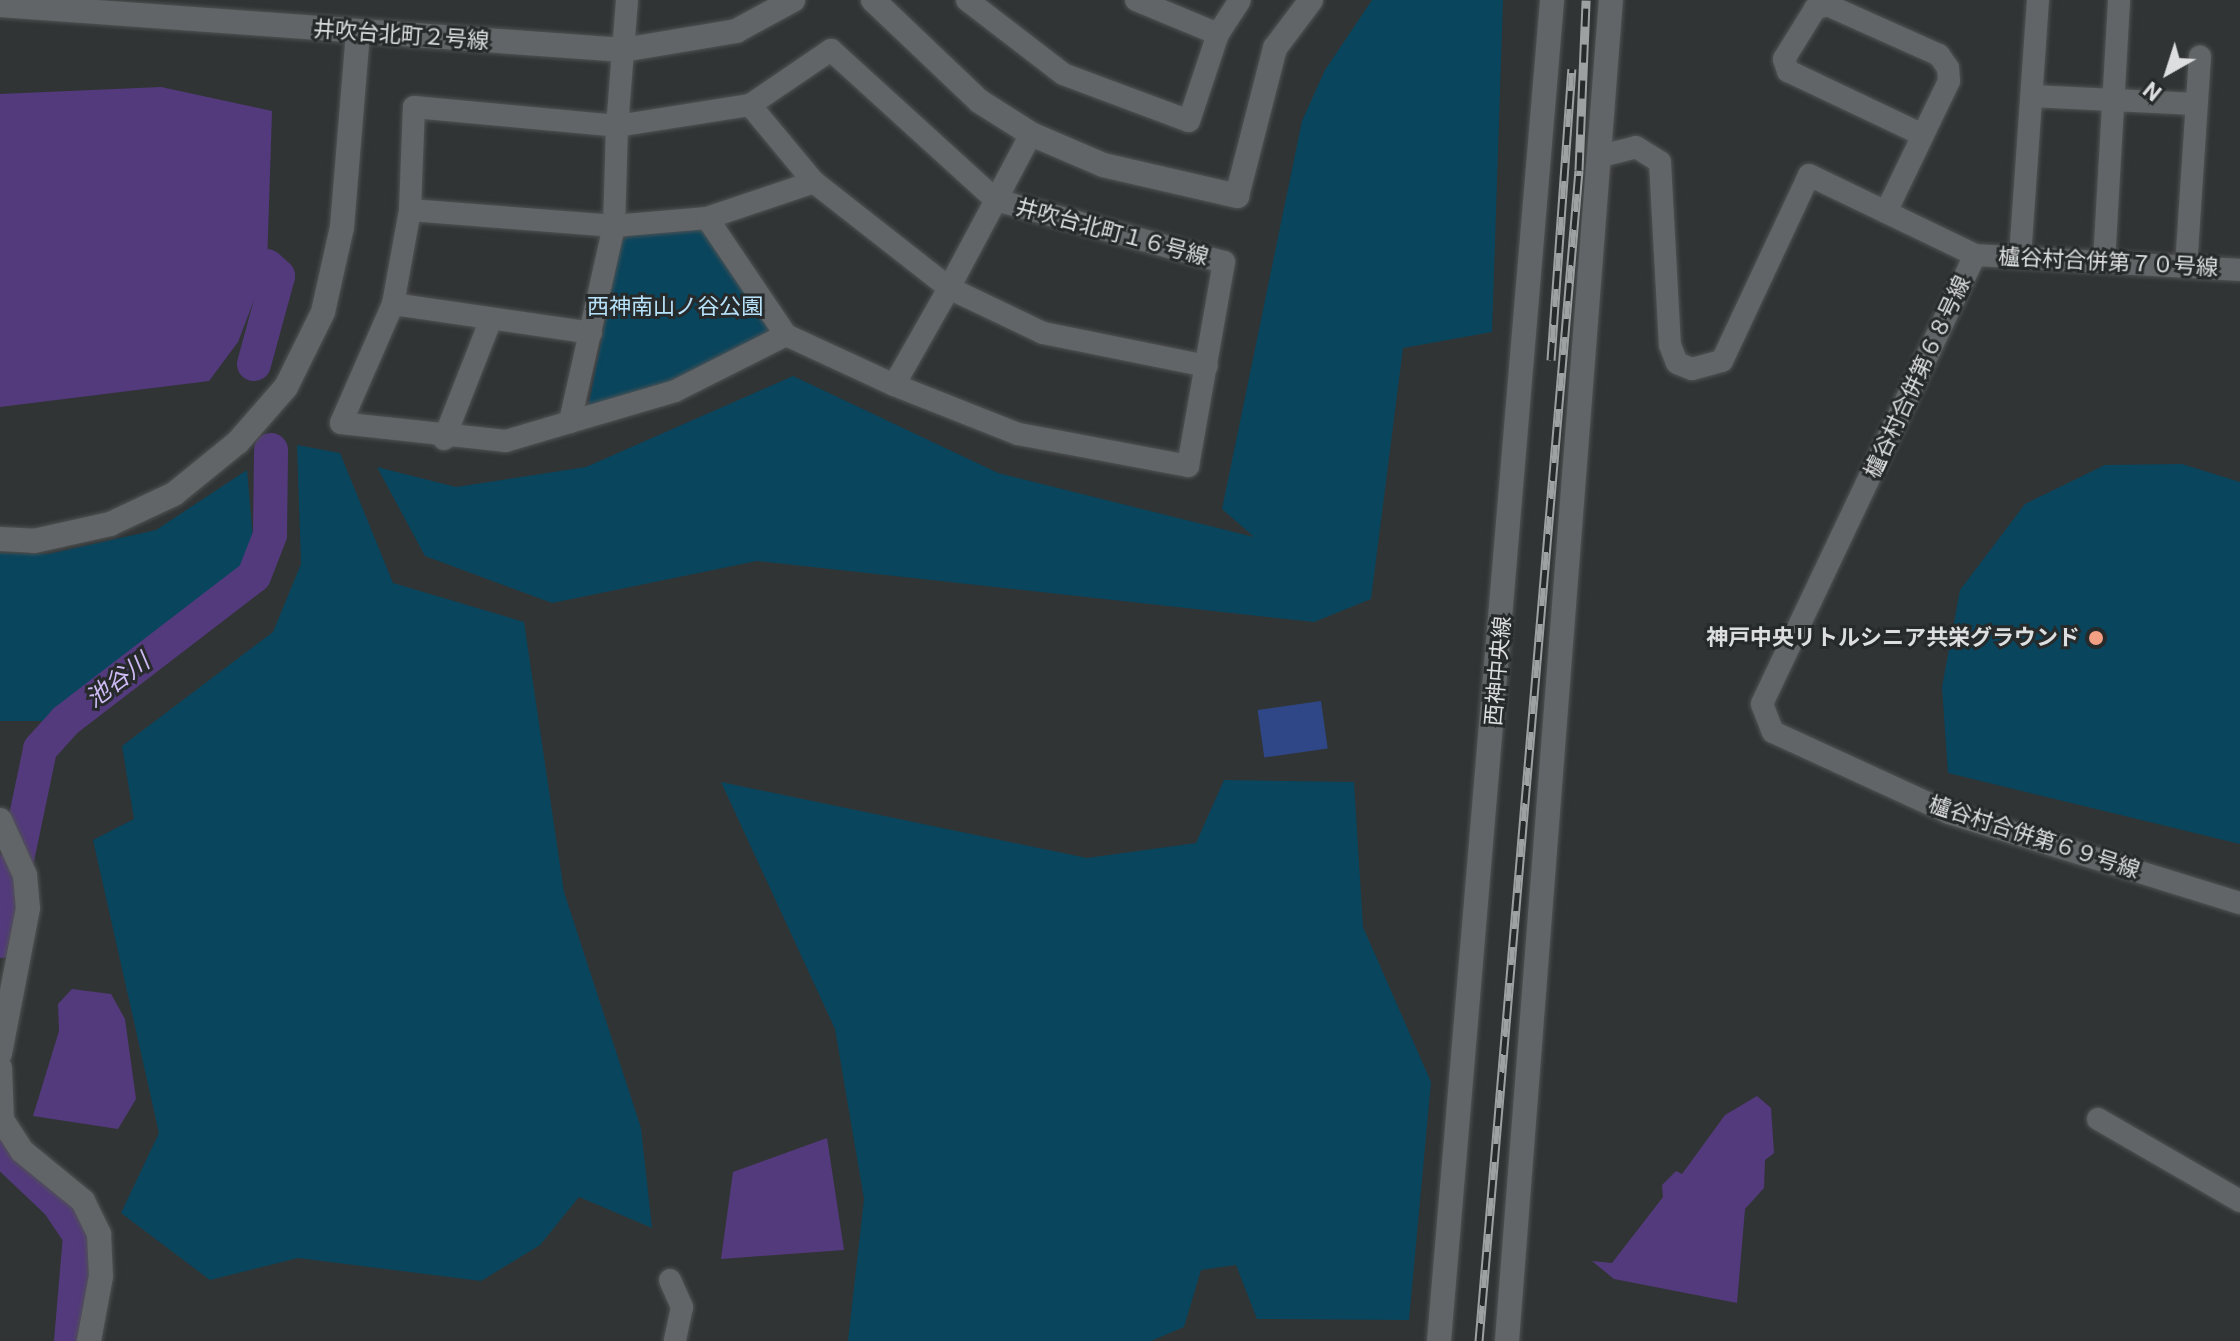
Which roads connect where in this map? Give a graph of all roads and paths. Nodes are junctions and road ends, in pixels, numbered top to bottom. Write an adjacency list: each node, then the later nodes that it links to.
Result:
1 (627, 0): 15 (street)
2 (793, 0): 15 (street, 井吹台北町２号線)
3 (873, 0): 22 (street)
4 (967, 0): 14 (street)
5 (1136, 0): 14 (street)
6 (1240, 0): 14 (street)
7 (1311, 0): 22 (street)
8 (1552, 0): 51 (street, 西神中央線)
9 (1611, 0): 24 (street)
10 (2038, 0): 17 (street)
11 (2119, 0): 18 (street)
12 (0, 5): 13 (street, 井吹台北町２号線)
13 (358, 32): 15 (street, 井吹台北町２号線); 45 (street)
14 (1218, 34)
15 (623, 50): 21 (street)
16 (2200, 56): 19 (street)
17 (2032, 96): 18 (street); 32 (street)
18 (2116, 102): 19 (street); 33 (street)
19 (2195, 104): 34 (street)
20 (750, 105): 21 (street); 25 (street); 26 (street)
21 (617, 126): 27 (street); 30 (street)
22 (1031, 134): 26 (street, 井吹台北町１６号線)
23 (1923, 135): 23 (street); 28 (street)
24 (1601, 156): 28 (street, 櫨谷村合併第６８号線); 52 (street)
25 (814, 182): 29 (street); 36 (street)
26 (996, 200): 36 (street, 井吹台北町１６号線); 41 (street, 井吹台北町１６号線)
27 (410, 210): 30 (street); 37 (street)
28 (1886, 212): 31 (street, 櫨谷村合併第６８号線)
29 (707, 218): 30 (street); 40 (street)
30 (614, 226): 39 (street)
31 (1975, 255): 32 (street, 櫨谷村合併第７０号線); 46 (street, 櫨谷村合併第６８号線)
32 (2020, 257): 33 (street, 櫨谷村合併第７０号線)
33 (2104, 262): 34 (street, 櫨谷村合併第７０号線)
34 (2186, 267): 35 (street, 櫨谷村合併第７０号線)
35 (2240, 270)
36 (949, 288): 41 (street); 42 (street, 井吹台北町１６号線)
37 (393, 304): 38 (street); 44 (street)
38 (491, 319): 39 (street); 44 (street)
39 (591, 333): 43 (street)
40 (786, 335): 42 (street); 43 (street)
41 (1207, 366): 42 (street, 井吹台北町１６号線)
42 (894, 385)
43 (570, 422): 44 (street)
44 (444, 439)
45 (0, 539)
46 (1762, 704): 48 (street, 櫨谷村合併第６９号線)
47 (0, 820): 49 (street)
48 (2240, 903)
49 (0, 1053)
50 (0, 1068): 56 (street)
51 (1462, 1073): 58 (street); 59 (street, 西神中央線)
52 (1529, 1076): 60 (street); 61 (street)
53 (2098, 1119): 54 (street)
54 (2240, 1201)
55 (670, 1280): 57 (street)
56 (89, 1341)
57 (675, 1341)
58 (1430, 1341)
59 (1439, 1341)
60 (1507, 1341)
61 (1518, 1341)

